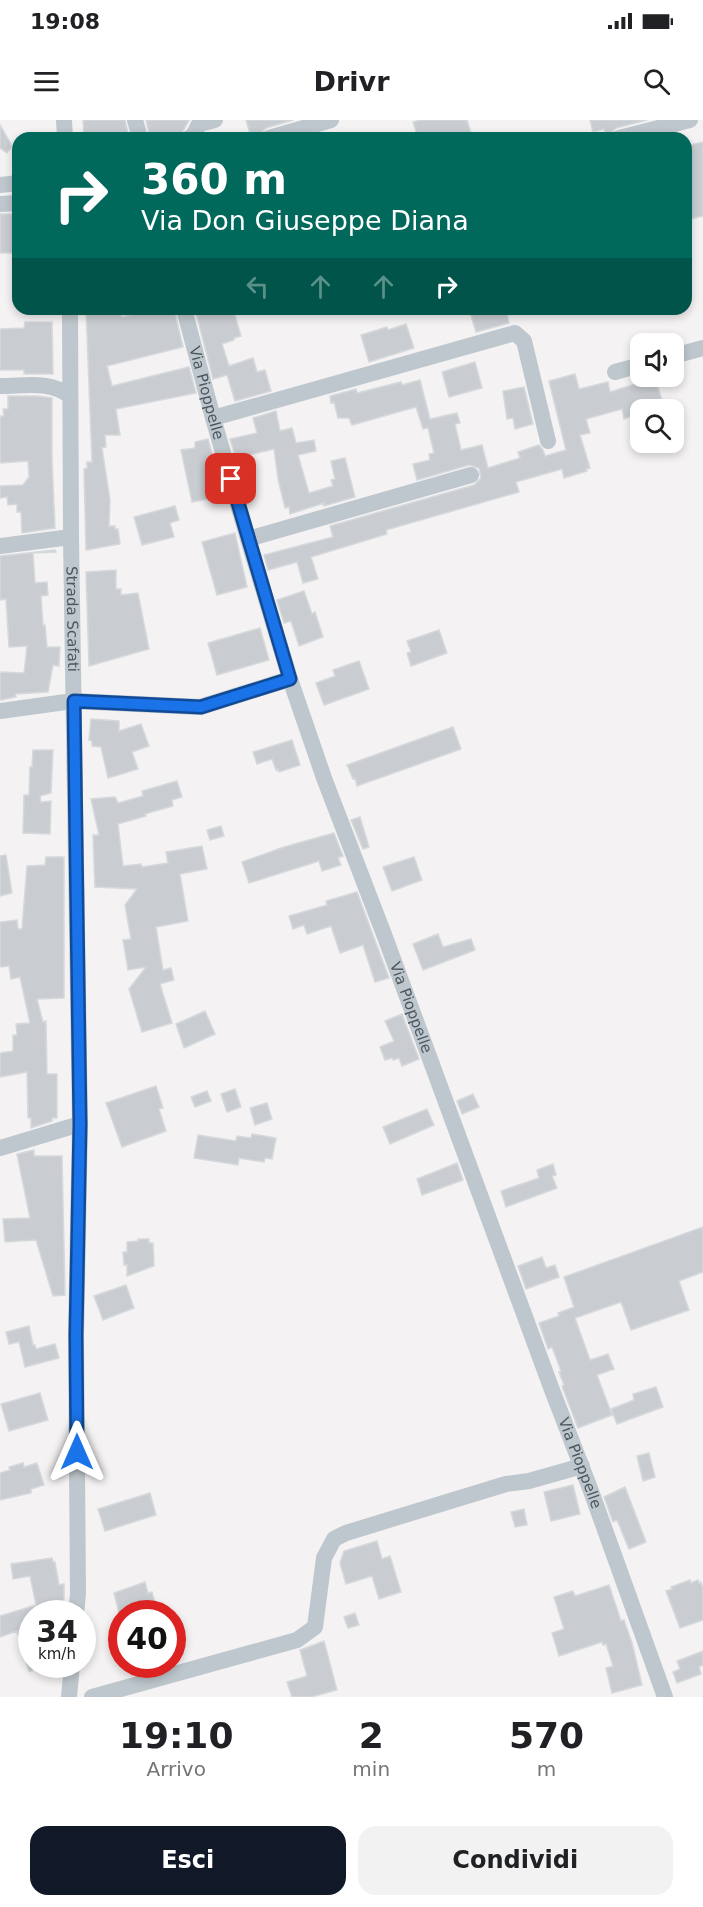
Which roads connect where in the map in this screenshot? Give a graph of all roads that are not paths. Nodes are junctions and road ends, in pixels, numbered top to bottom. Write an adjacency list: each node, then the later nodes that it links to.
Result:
1 (215, 120): 4 (street)
2 (331, 120): 5 (street)
3 (690, 120): 6 (street)
4 (195, 132)
5 (290, 132)
6 (643, 132)
7 (70, 315): 14 (street, Strada Scafati)
8 (186, 315): 15 (street, Via Pioppelle)
9 (703, 348): 10 (street)
10 (684, 353)
11 (630, 368): 12 (street)
12 (615, 372)
13 (0, 387): 14 (street)
14 (70, 396): 18 (street, Strada Scafati)
15 (213, 418): 16 (street); 19 (street, Via Pioppelle)
16 (548, 441)
17 (471, 475): 19 (street)
18 (71, 537): 20 (street); 22 (street, Strada Scafati)
19 (248, 539): 21 (street, Via Pioppelle)
20 (0, 546)
21 (290, 679): 22 (street); 26 (street, Via Pioppelle)
22 (74, 701): 23 (street); 24 (street, Strada Scafati)
23 (0, 711)
24 (80, 1124): 25 (street); 27 (street, Strada Scafati)
25 (0, 1148)
26 (582, 1466): 30 (street); 31 (street, Via Pioppelle)
27 (77, 1600)
28 (71, 1678): 29 (street)
29 (69, 1697)
30 (92, 1697)
31 (666, 1697)

